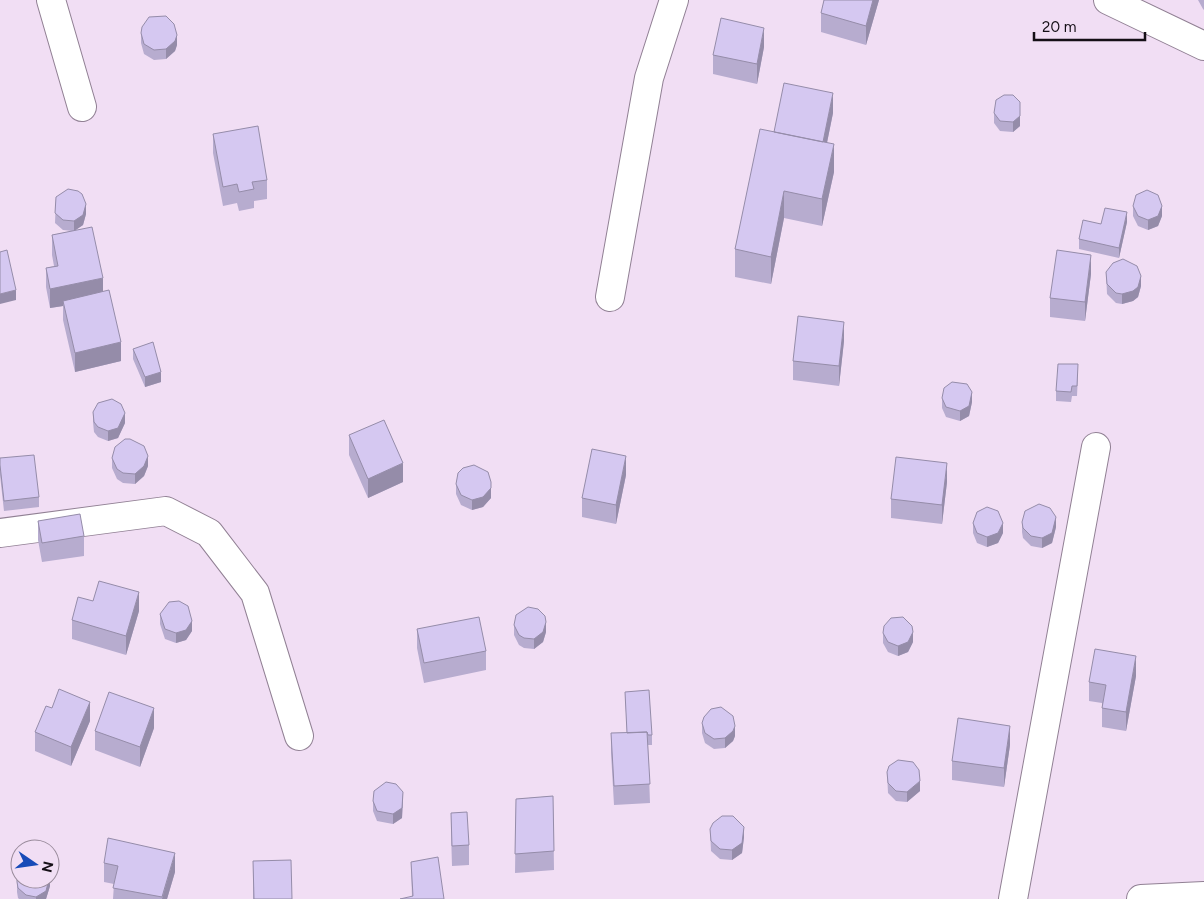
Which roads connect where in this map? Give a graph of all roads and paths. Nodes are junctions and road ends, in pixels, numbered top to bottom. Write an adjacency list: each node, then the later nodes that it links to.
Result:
1 (51, 0): 5 (street)
2 (674, 0): 6 (street)
3 (1108, 0): 4 (street)
4 (1204, 46)
5 (82, 107)
6 (610, 297)
7 (1096, 447): 11 (street)
8 (0, 533): 9 (street)
9 (299, 736)
10 (1204, 896): 12 (street)
11 (1013, 899)
12 (1141, 899)

